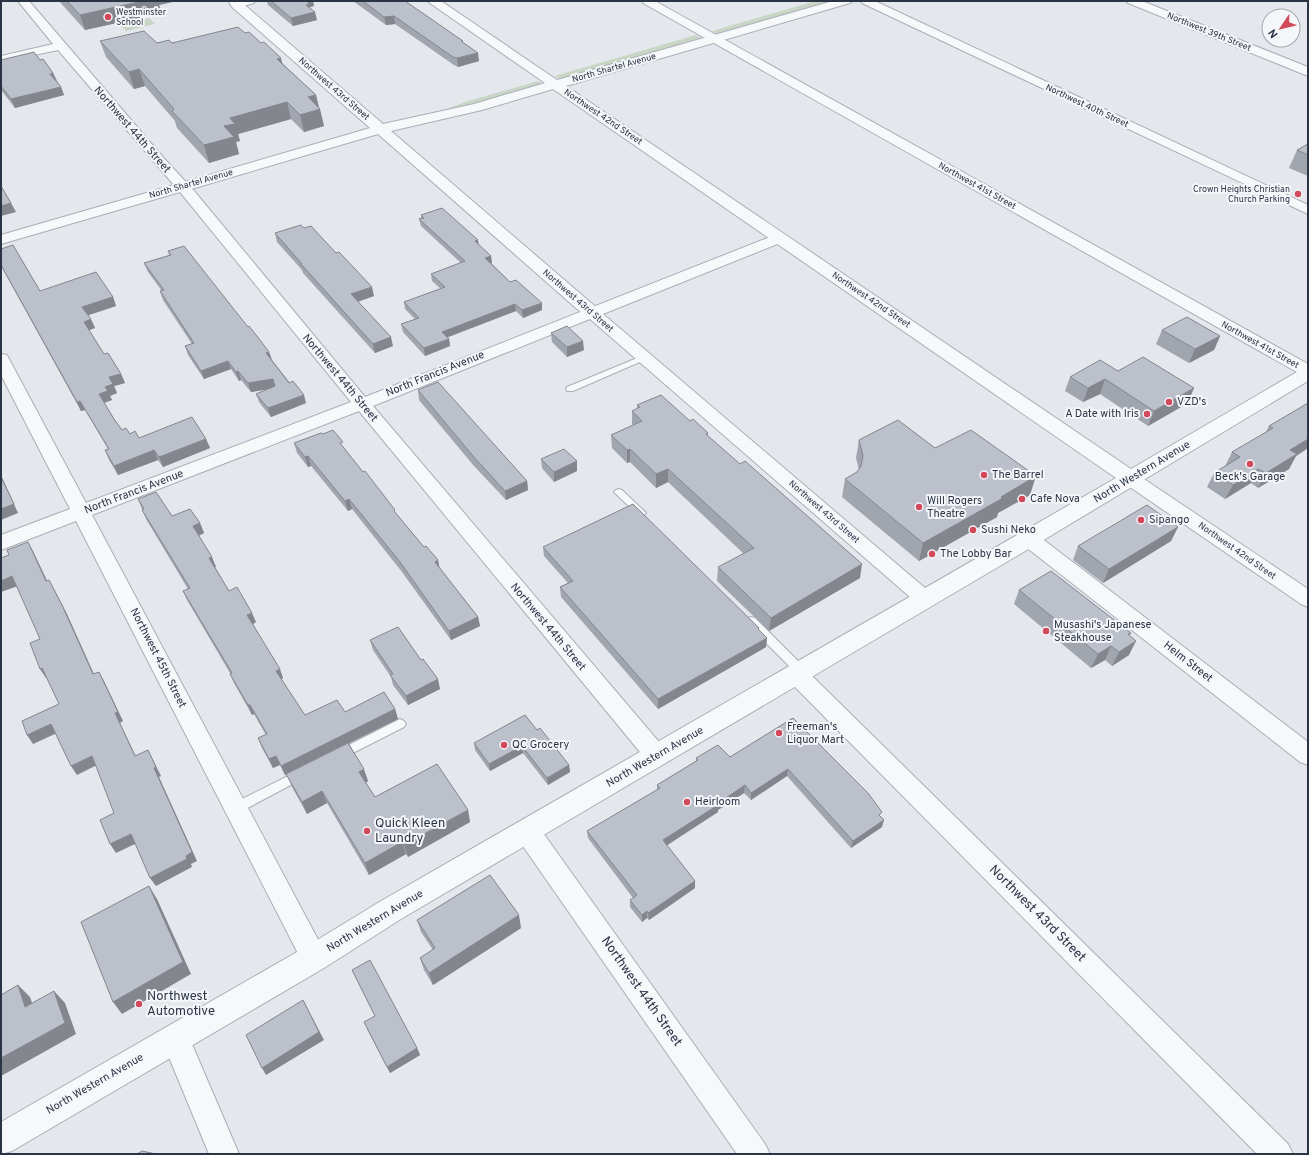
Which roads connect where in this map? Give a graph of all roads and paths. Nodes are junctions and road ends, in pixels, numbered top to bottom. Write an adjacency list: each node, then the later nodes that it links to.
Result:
1 (23, 1): 11 (street, Northwest 44th Street)
2 (433, 1): 14 (street, Northwest 42nd Street)
3 (647, 1): 9 (street, Northwest 41st Street)
4 (807, 1): 9 (street, North Shartel Avenue)
5 (846, 1): 10 (street, North Shartel Avenue)
6 (866, 1): 17 (street, Northwest 40th Street)
7 (1132, 1): 13 (street, Northwest 39th Street)
8 (240, 2): 15 (street, Northwest 43rd Street)
9 (700, 31): 10 (street, Northwest 41st Street); 14 (street, North Shartel Avenue)
10 (714, 39): 14 (street, North Shartel Avenue); 23 (street, Northwest 41st Street)
11 (60, 46): 12 (street); 16 (street, Northwest 44th Street)
12 (1, 59)
13 (1308, 72)
14 (549, 81): 15 (street, North Shartel Avenue); 18 (street, Northwest 42nd Street)
15 (380, 129): 16 (street, North Shartel Avenue); 20 (street, Northwest 43rd Street)
16 (183, 187): 19 (street, North Shartel Avenue); 25 (street, Northwest 44th Street)
17 (1308, 210)
18 (780, 238): 20 (street, North Francis Avenue); 26 (street, Northwest 42nd Street)
19 (1, 240)
20 (591, 312): 21 (street, Northwest 43rd Street); 25 (street, North Francis Avenue)
21 (645, 358): 24 (lane); 32 (street, Northwest 43rd Street)
22 (1, 359): 28 (street, Northwest 45th Street)
23 (1308, 372): 26 (street, North Western Avenue)
24 (570, 389)
25 (362, 404): 28 (street, North Francis Avenue); 38 (street, Northwest 44th Street)
26 (1131, 479): 30 (street, North Western Avenue); 33 (street, Northwest 42nd Street)
27 (619, 492): 29 (lane)
28 (82, 512): 31 (street, North Francis Avenue); 41 (street, Northwest 45th Street)
29 (648, 520)
30 (1029, 539): 32 (street, North Western Avenue); 37 (street, Helm Street)
31 (1, 543)
32 (925, 599): 35 (street, North Western Avenue)
33 (1308, 600)
34 (744, 615): 35 (lane)
35 (798, 672): 38 (street, North Western Avenue); 48 (street, Northwest 43rd Street)
36 (400, 724): 39 (lane)
37 (1308, 755)
38 (657, 756): 42 (street, North Western Avenue)
39 (331, 759)
40 (311, 770): 41 (lane)
41 (236, 808): 43 (street, Northwest 45th Street)
42 (527, 831): 43 (street, North Western Avenue); 47 (street, Northwest 44th Street)
43 (314, 958): 44 (street, North Western Avenue)
44 (175, 1038): 45 (street, North Western Avenue); 46 (street)
45 (1, 1140)
46 (224, 1154)
47 (755, 1154)
48 (1278, 1154)

